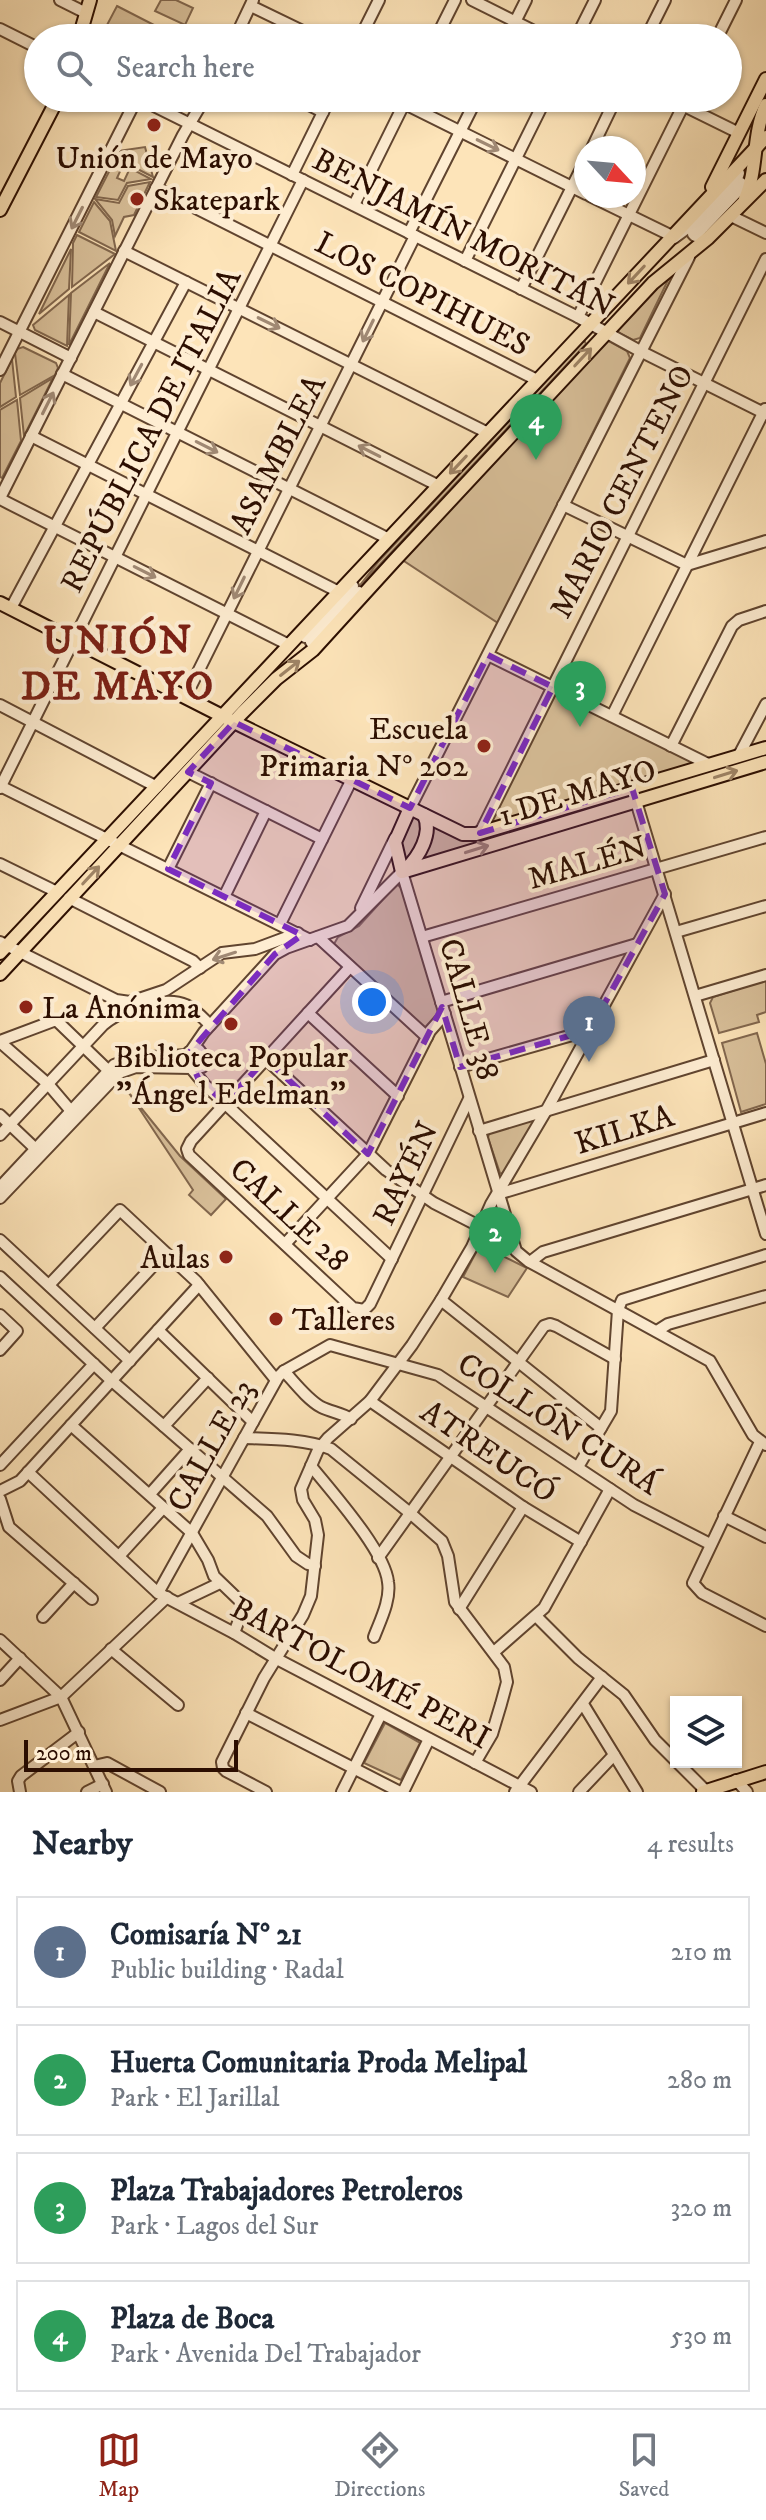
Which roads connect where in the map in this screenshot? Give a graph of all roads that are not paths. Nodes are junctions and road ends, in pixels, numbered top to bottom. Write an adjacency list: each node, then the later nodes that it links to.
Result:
1 (60, 0): 11 (street)
2 (90, 0): 11 (main road)
3 (379, 0): 16 (street)
4 (455, 0): 17 (street)
5 (472, 0): 12 (street)
6 (526, 0): 12 (street)
7 (595, 0): 20 (street)
8 (665, 0): 21 (street)
9 (736, 0): 22 (street)
10 (252, 3): 14 (street); 15 (street)
11 (86, 13): 13 (main road)
12 (515, 21): 18 (street); 19 (street)
13 (83, 24)
14 (242, 24)
15 (291, 24)
16 (367, 24)
17 (443, 24)
18 (514, 24)
19 (521, 24)
20 (583, 24)
21 (653, 24)
22 (724, 24)
23 (0, 30): 24 (street)
24 (24, 41)
25 (766, 79): 42 (main road)
26 (766, 105): 40 (main road)
27 (51, 112): 60 (main road)
28 (130, 112): 79 (street, one-way to 79)
29 (166, 112): 39 (street, BENJAMÍN MORITÁN)
30 (197, 112): 39 (street)
31 (323, 112): 48 (street)
32 (400, 112): 57 (street)
33 (425, 112): 41 (street)
34 (470, 112): 41 (street, ASAMBLEA)
35 (539, 112): 46 (street)
36 (609, 112): 43 (street)
37 (680, 112): 61 (street)
38 (702, 112): 42 (street)
39 (190, 124): 48 (street, BENJAMÍN MORITÁN); 55 (street)
40 (763, 125): 45 (main road)
41 (460, 131): 46 (street, one-way to 46); 64 (street, ASAMBLEA)
42 (739, 133): 56 (main road)
43 (598, 136)
44 (766, 137): 45 (main road)
45 (756, 147): 47 (main road); 49 (main road)
46 (516, 159): 54 (street); 70 (street)
47 (736, 168): 49 (main road); 56 (main road)
48 (292, 175): 50 (street, BENJAMÍN MORITÁN)
49 (753, 176): 58 (main road)
50 (303, 180): 57 (street, BENJAMÍN MORITÁN); 66 (street, REPÚBLICA DE ITALIA)
51 (766, 180): 58 (main road)
52 (574, 183): 54 (street)
53 (741, 183): 53 (street)
54 (572, 187): 72 (street)
55 (156, 188): 66 (street, LOS COPIHUES); 68 (street)
56 (705, 200): 65 (main road)
57 (354, 205): 64 (street, BENJAMÍN MORITÁN)
58 (742, 205): 62 (main road)
59 (615, 208): 61 (street)
60 (0, 210)
61 (629, 215): 65 (street); 76 (street)
62 (731, 216): 63 (street); 67 (main road)
63 (766, 233)
64 (412, 234): 70 (street, BENJAMÍN MORITÁN); 73 (street, ASAMBLEA)
65 (673, 237): 65 (street); 78 (main road, one-way to 78)
66 (271, 246): 73 (street, LOS COPIHUES); 74 (street, REPÚBLICA DE ITALIA)
67 (695, 250): 80 (main road); 82 (street)
68 (124, 251): 71 (street); 75 (street)
69 (766, 259): 89 (street, MARIO CENTENO)
70 (465, 261): 72 (street, BENJAMÍN MORITÁN)
71 (186, 282): 74 (street); 81 (street)
72 (521, 289): 76 (street, BENJAMÍN MORITÁN)
73 (382, 302): 84 (street, ASAMBLEA, one-way to 84); 88 (street, LOS COPIHUES)
74 (239, 308): 84 (street, one-way to 84); 86 (street, REPÚBLICA DE ITALIA)
75 (94, 312): 81 (street); 83 (street)
76 (578, 317): 78 (street, BENJAMÍN MORITÁN)
77 (0, 322): 79 (street)
78 (590, 324): 80 (street, BENJAMÍN MORITÁN); 88 (main road)
79 (19, 332): 83 (street); 85 (street)
80 (606, 332): 82 (street, BENJAMÍN MORITÁN); 122 (main road, one-way to 80)
81 (154, 342): 86 (street); 90 (street, one-way to 90)
82 (640, 351): 89 (street, BENJAMÍN MORITÁN); 101 (street)
83 (71, 358): 87 (street)
84 (351, 364): 92 (street, ASAMBLEA); 94 (street)
85 (0, 370)
86 (209, 370): 92 (street); 93 (street, REPÚBLICA DE ITALIA)
87 (62, 374): 90 (street); 95 (street, one-way to 87)
88 (537, 380): 94 (main road)
89 (704, 383): 91 (street, BENJAMÍN MORITÁN); 103 (street, MARIO CENTENO)
90 (121, 404): 93 (street); 96 (street)
91 (765, 411): 108 (street)
92 (320, 426): 97 (street, one-way to 92); 98 (street, ASAMBLEA)
93 (178, 432): 98 (street, one-way to 98); 99 (street, REPÚBLICA DE ITALIA)
94 (488, 433): 97 (main road, one-way to 97)
95 (31, 436): 96 (street); 100 (street)
96 (88, 465): 99 (street); 102 (street)
97 (439, 486): 104 (main road)
98 (289, 488): 104 (street); 106 (street, ASAMBLEA)
99 (146, 494): 106 (street); 107 (street, REPÚBLICA DE ITALIA)
100 (0, 499): 102 (street)
101 (563, 505): 103 (street); 116 (street)
102 (55, 527): 107 (street); 111 (street)
103 (627, 536): 108 (street); 117 (street, MARIO CENTENO)
104 (389, 539): 110 (main road)
105 (766, 541): 108 (street)
106 (258, 551): 110 (street); 113 (street, ASAMBLEA, one-way to 113)
107 (115, 557): 113 (street, one-way to 113); 114 (street, REPÚBLICA DE ITALIA)
108 (687, 565): 121 (street)
109 (357, 590): 109 (street)
110 (339, 592): 115 (main road)
111 (5, 606): 114 (main road, 1 DE MAYO)
112 (766, 611): 124 (street)
113 (227, 613): 115 (street); 118 (street, ASAMBLEA)
114 (74, 640): 118 (main road, 1 DE MAYO); 123 (street, REPÚBLICA DE ITALIA)
115 (289, 645): 122 (main road)
116 (488, 655): 117 (street); 136 (street)
117 (553, 687): 121 (street); 139 (street, MARIO CENTENO)
118 (186, 696): 122 (main road, 1 DE MAYO)
119 (766, 704): 126 (street)
120 (0, 705): 123 (street)
121 (612, 716): 124 (street)
122 (229, 719): 129 (main road); 130 (main road, 1 DE MAYO); 133 (main road)
123 (32, 723): 132 (street, REPÚBLICA DE ITALIA); 133 (street)
124 (671, 746): 128 (street)
125 (766, 748): 126 (main road, 1 DE MAYO)
126 (738, 757): 128 (main road, 1 DE MAYO)
127 (766, 762): 135 (main road, 1 DE MAYO, one-way to 127)
128 (710, 765): 134 (main road, 1 DE MAYO)
129 (188, 772): 131 (street); 143 (main road)
130 (352, 779): 136 (main road, 1 DE MAYO); 142 (street)
131 (211, 783): 137 (street); 146 (street)
132 (0, 787): 143 (street)
133 (157, 787): 143 (main road)
134 (632, 788): 135 (street); 139 (main road, 1 DE MAYO)
135 (637, 801): 145 (street); 147 (main road, 1 DE MAYO, one-way to 135)
136 (410, 808): 138 (main road, 1 DE MAYO); 141 (main road)
137 (266, 811): 142 (street); 150 (street)
138 (424, 815): 139 (main road, 1 DE MAYO); 147 (main road)
139 (480, 833)
140 (766, 837): 145 (street, MALÉN)
141 (395, 838): 147 (main road, CALLE 38); 153 (street)
142 (322, 839): 154 (street)
143 (113, 842): 146 (street); 148 (main road); 151 (main road, one-way to 143)
144 (0, 864): 148 (street)
145 (657, 868): 149 (street); 157 (street, MALÉN)
146 (168, 869): 150 (street)
147 (402, 872): 153 (street); 157 (street, CALLE 38)
148 (57, 892): 160 (main road)
149 (665, 894): 155 (street); 159 (street)
150 (224, 897): 154 (street)
151 (69, 898): 161 (main road); 163 (street)
152 (766, 906): 155 (street)
153 (357, 918): 158 (street)
154 (280, 924): 156 (street)
155 (676, 932): 166 (street)
156 (298, 933): 158 (street); 163 (street, one-way to 163)
157 (422, 937): 167 (street, CALLE 38)
158 (314, 938): 162 (street); 170 (street)
159 (637, 944): 167 (street); 171 (street)
160 (2, 946): 161 (street)
161 (21, 952): 163 (street); 164 (main road)
162 (350, 967): 168 (street); 172 (street)
163 (200, 968)
164 (0, 971)
165 (766, 975): 166 (street)
166 (695, 996): 177 (street)
167 (441, 1002): 169 (street, CALLE 38)
168 (308, 1013): 176 (street); 182 (street)
169 (445, 1014): 172 (street); 178 (street, CALLE 38)
170 (210, 1025): 174 (street); 175 (street)
171 (590, 1030): 178 (street); 186 (street)
172 (427, 1037): 182 (street)
173 (0, 1042): 174 (street); 181 (street)
174 (84, 1045): 180 (street); 181 (street)
175 (188, 1053): 179 (street); 179 (street); 180 (street)
176 (266, 1059): 184 (street); 194 (street)
177 (714, 1060): 186 (street); 189 (street)
178 (460, 1067): 183 (street, CALLE 38)
179 (192, 1069): 180 (street); 184 (street)
180 (111, 1074): 185 (street); 193 (street)
181 (48, 1084): 185 (street); 190 (street)
182 (398, 1096): 194 (street)
183 (469, 1099): 191 (street, CALLE 38); 199 (street, RAYÉN)
184 (225, 1103): 201 (street); 205 (street, CALLE 28)
185 (71, 1111): 193 (street)
186 (546, 1111): 191 (street); 198 (street)
187 (766, 1113): 189 (street, KILKA)
188 (0, 1115): 190 (street)
189 (733, 1123): 197 (street); 198 (street, KILKA)
190 (10, 1125): 192 (street); 193 (street)
191 (479, 1131): 198 (street, CALLE 38)
192 (0, 1135)
193 (38, 1151): 196 (street); 200 (street)
194 (368, 1154): 199 (street); 201 (street)
195 (766, 1185): 197 (street)
196 (0, 1187)
197 (753, 1189): 203 (street); 209 (street)
198 (498, 1194): 202 (street); 209 (street, CALLE 38)
199 (423, 1196): 202 (street); 208 (street, RAYÉN)
200 (0, 1198)
201 (328, 1199): 205 (street); 208 (street)
202 (481, 1227): 214 (street)
203 (766, 1234)
204 (0, 1240): 211 (street)
205 (285, 1244): 215 (street, CALLE 28)
206 (165, 1253): 211 (street); 212 (street); 218 (street)
207 (766, 1255): 216 (street)
208 (392, 1259): 215 (street, RAYÉN)
209 (530, 1262): 216 (street)
210 (0, 1277): 227 (street)
211 (49, 1285): 218 (street)
212 (199, 1285): 219 (street); 230 (street)
213 (766, 1296): 220 (street)
214 (441, 1300): 225 (street); 226 (street)
215 (364, 1310)
216 (618, 1310): 220 (street); 223 (street)
217 (0, 1315): 222 (street)
218 (95, 1328): 224 (street)
219 (158, 1330): 224 (street); 229 (street)
220 (657, 1331): 240 (street)
221 (330, 1345): 226 (street, COLLÓN CURÁ); 228 (street, CALLE 23)
222 (0, 1350)
223 (615, 1359): 225 (street); 238 (street)
224 (130, 1361): 231 (street)
225 (518, 1362): 233 (street); 238 (street)
226 (399, 1363): 232 (street); 233 (street, COLLÓN CURÁ)
227 (94, 1364): 231 (street); 244 (street)
228 (284, 1371): 230 (street, CALLE 23); 234 (street)
229 (208, 1378): 235 (street); 237 (street)
230 (276, 1380): 235 (street, CALLE 23)
231 (112, 1381): 236 (street); 237 (street)
232 (370, 1401): 234 (street); 243 (street, ATREUCÓ)
233 (486, 1406): 243 (street); 246 (street, COLLÓN CURÁ)
234 (351, 1419): 241 (street)
235 (253, 1422): 239 (street, CALLE 23)
236 (71, 1425): 247 (street); 251 (street)
237 (164, 1426): 242 (street)
238 (601, 1428): 246 (street)
239 (244, 1438): 241 (street); 248 (street, CALLE 23)
240 (763, 1444): 256 (street)
241 (321, 1445): 245 (street); 255 (street)
242 (190, 1449): 248 (street); 251 (street)
243 (449, 1458): 253 (street, ATREUCÓ); 255 (street)
244 (0, 1465)
245 (311, 1466): 262 (street); 263 (street)
246 (578, 1467): 249 (street, COLLÓN CURÁ)
247 (28, 1472): 250 (street); 261 (street, BARTOLOMÉ PERI)
248 (222, 1478): 257 (street, CALLE 23); 263 (street)
249 (610, 1489): 259 (street); 260 (street, COLLÓN CURÁ)
250 (0, 1491)
251 (150, 1494): 254 (street)
252 (0, 1499): 264 (street)
253 (523, 1507): 259 (street, ATREUCÓ); 269 (street)
254 (163, 1508): 257 (street); 261 (street)
255 (410, 1513): 262 (street); 269 (street)
256 (724, 1516): 258 (street); 260 (street)
257 (192, 1533): 265 (street); 266 (street, CALLE 23)
258 (766, 1537)
259 (581, 1542): 270 (street)
260 (710, 1544): 272 (street)
261 (120, 1555): 266 (street, BARTOLOMÉ PERI)
262 (378, 1558): 274 (street)
263 (315, 1566): 279 (street)
264 (74, 1583): 267 (street); 271 (street)
265 (220, 1583): 268 (street); 273 (street)
266 (163, 1595): 268 (street, BARTOLOMÉ PERI); 276 (street, CALLE 23)
267 (92, 1599)
268 (178, 1603): 273 (street, BARTOLOMÉ PERI)
269 (459, 1609): 277 (street)
270 (536, 1616): 277 (street); 280 (street)
271 (43, 1617)
272 (766, 1626)
273 (234, 1633): 279 (street, BARTOLOMÉ PERI)
274 (374, 1637)
275 (0, 1640): 278 (street)
276 (111, 1649): 282 (street, CALLE 23); 284 (street)
277 (494, 1652): 291 (street)
278 (20, 1658): 281 (street); 282 (street)
279 (275, 1658): 285 (street); 286 (street, BARTOLOMÉ PERI)
280 (602, 1677): 283 (street); 298 (street)
281 (0, 1680)
282 (61, 1697): 287 (street); 288 (street)
283 (583, 1704): 290 (street); 297 (street)
284 (178, 1705)
285 (246, 1713): 293 (street); 302 (street)
286 (381, 1714): 289 (street, BARTOLOMÉ PERI); 293 (street)
287 (2, 1716)
288 (79, 1732): 292 (street); 299 (street)
289 (429, 1739): 291 (street, BARTOLOMÉ PERI); 304 (street)
290 (614, 1755): 306 (street); 307 (street)
291 (475, 1763): 297 (street, BARTOLOMÉ PERI)
292 (94, 1766): 296 (street); 301 (street)
293 (354, 1768): 303 (street); 304 (street)
294 (766, 1772): 295 (main road)
295 (736, 1780): 298 (main road); 308 (street)
296 (104, 1788): 300 (street)
297 (517, 1789): 305 (street, BARTOLOMÉ PERI)
298 (704, 1791)
299 (20, 1792)
300 (87, 1792)
301 (160, 1792)
302 (266, 1792)
303 (342, 1792)
304 (402, 1792)
305 (531, 1792)
306 (579, 1792)
307 (637, 1792)
308 (747, 1792)

